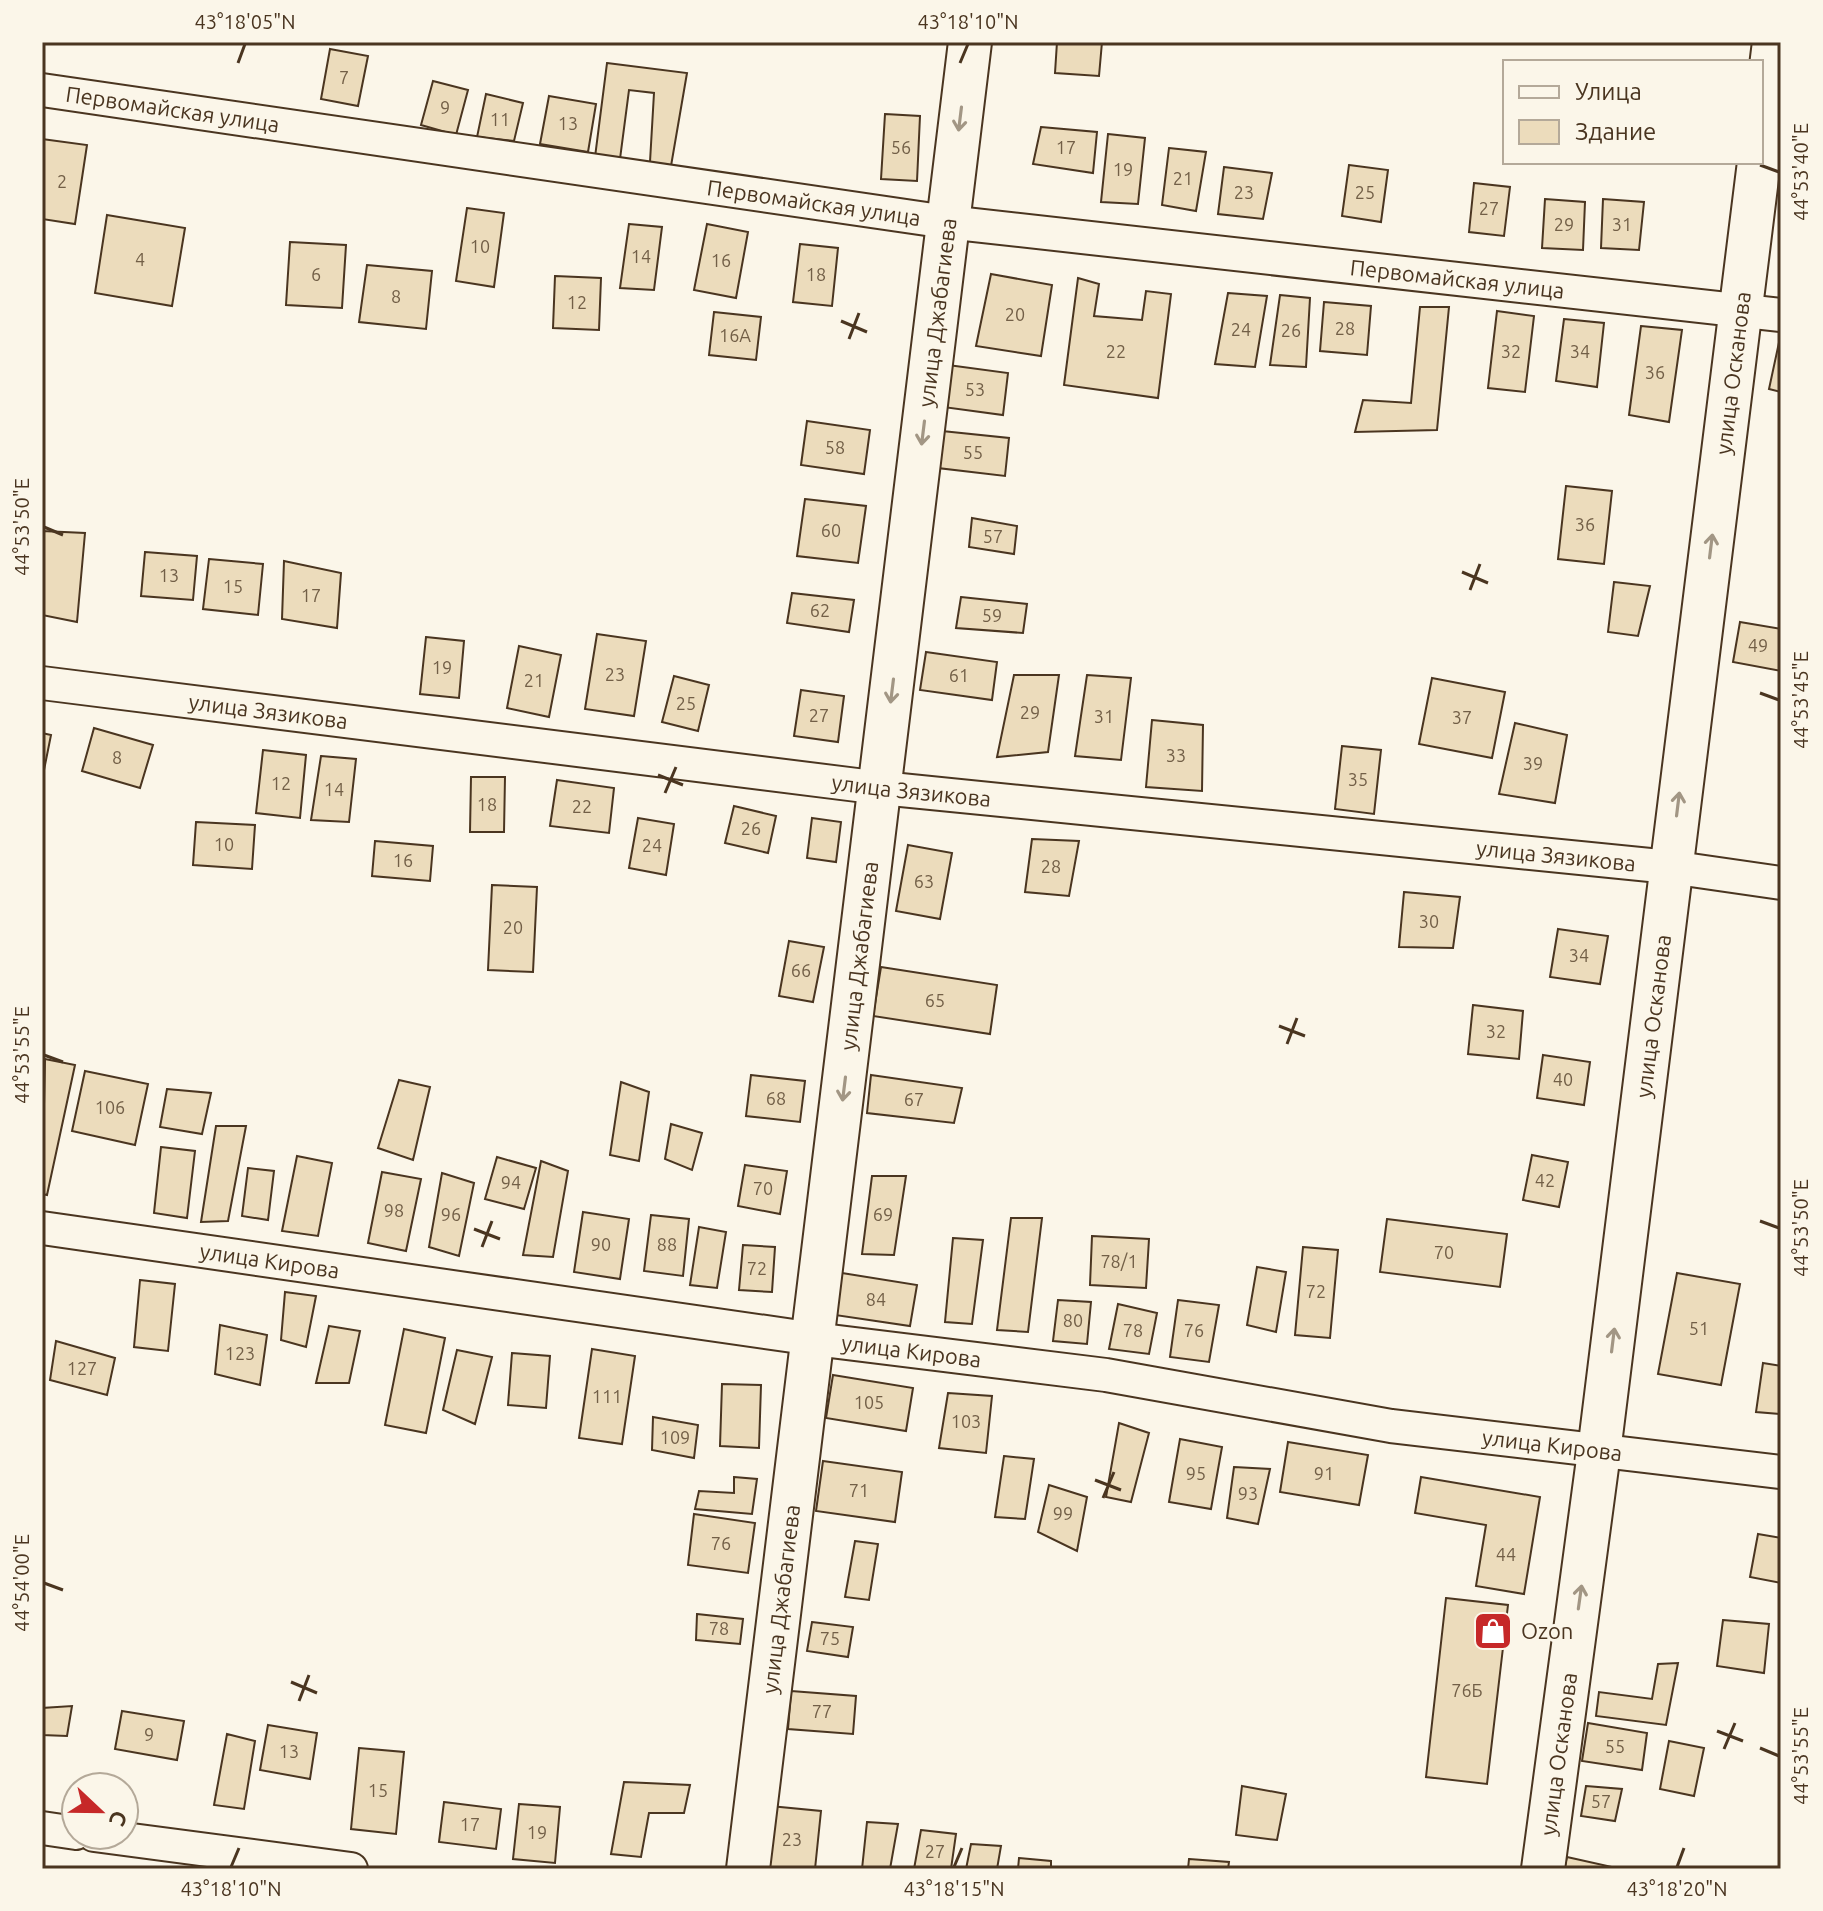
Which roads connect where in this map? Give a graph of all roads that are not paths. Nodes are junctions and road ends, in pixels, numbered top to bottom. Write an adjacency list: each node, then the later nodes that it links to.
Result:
1 (970, 42): 6 (main road, улица Джабагиева, one-way to 6)
2 (1774, 42): 4 (main road)
3 (42, 90): 6 (street, Первомайская улица)
4 (1763, 131)
5 (1759, 164): 7 (main road, улица Осканова)
6 (947, 222): 7 (street, Первомайская улица); 10 (main road, улица Джабагиева, one-way to 10)
7 (1740, 310): 8 (street, Первомайская улица); 11 (main road, улица Осканова, one-way to 7)
8 (1781, 315)
9 (42, 683): 10 (street, улица Зязикова)
10 (881, 788): 11 (street, улица Зязикова); 14 (main road, улица Джабагиева, one-way to 14)
11 (1670, 867): 12 (street, улица Зязикова); 15 (main road, улица Осканова, one-way to 11)
12 (1781, 883)
13 (42, 1228): 14 (street, улица Кирова)
14 (814, 1339): 15 (street, улица Кирова); 19 (main road, улица Джабагиева)
15 (1599, 1452): 16 (street, улица Кирова); 20 (main road, улица Осканова, one-way to 15)
16 (1781, 1472)
17 (140, 1841): 18 (street)
18 (351, 1869)
19 (748, 1869)
20 (1543, 1869)

